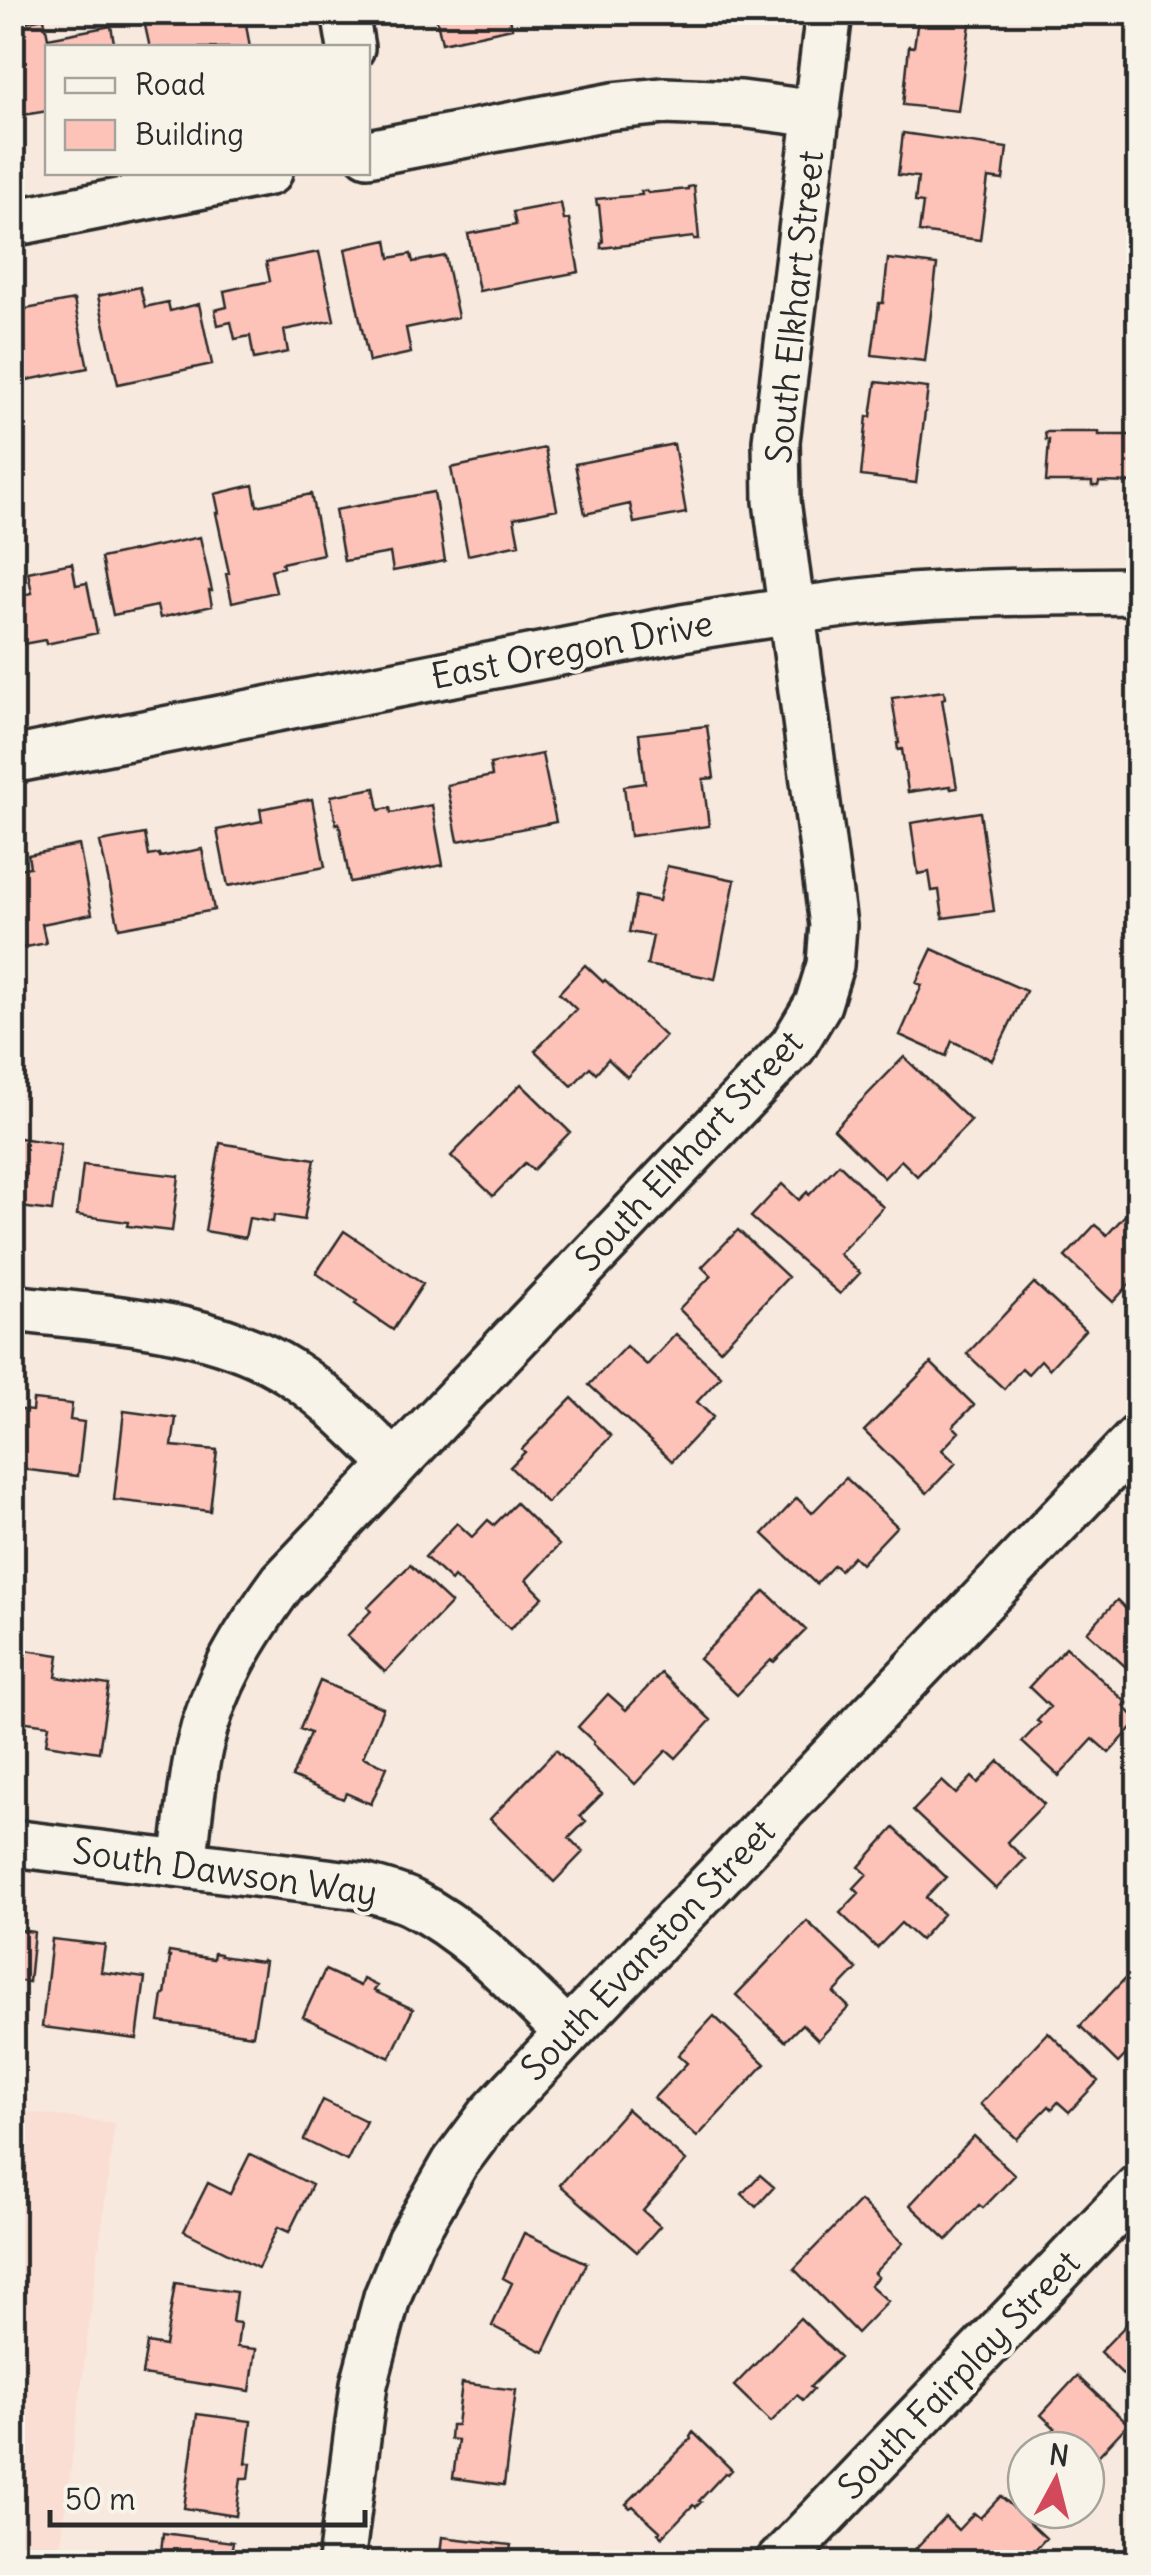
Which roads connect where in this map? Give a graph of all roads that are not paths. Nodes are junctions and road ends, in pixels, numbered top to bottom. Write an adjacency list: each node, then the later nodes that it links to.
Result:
1 (344, 12): 3 (street)
2 (830, 12): 4 (street, South Elkhart Street)
3 (350, 45)
4 (816, 114): 5 (street); 9 (street, South Elkhart Street)
5 (370, 146)
6 (254, 175): 7 (street)
7 (12, 223)
8 (1138, 591): 9 (street, East Oregon Drive)
9 (791, 610): 10 (street, East Oregon Drive); 13 (street, South Elkhart Street)
10 (12, 760)
11 (12, 1308): 13 (street)
12 (1138, 1438): 16 (street, South Evanston Street)
13 (395, 1464): 15 (street, South Elkhart Street)
14 (12, 1843): 15 (street, South Dawson Way)
15 (183, 1864): 16 (street, South Dawson Way)
16 (568, 2033): 18 (street, South Evanston Street)
17 (1138, 2188): 19 (street, South Fairplay Street)
18 (341, 2562)
19 (779, 2562)

